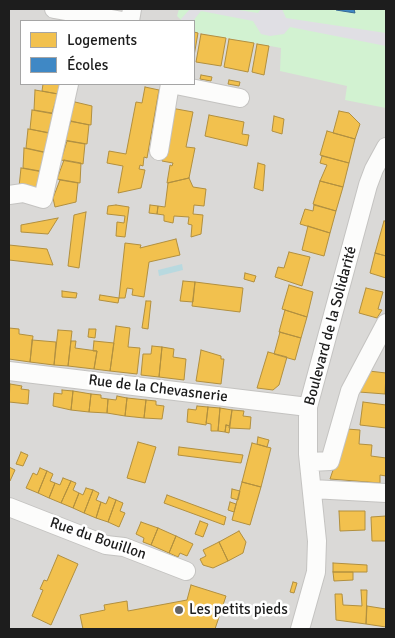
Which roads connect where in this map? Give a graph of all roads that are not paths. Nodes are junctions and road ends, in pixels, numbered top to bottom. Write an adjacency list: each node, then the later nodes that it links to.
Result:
1 (54, 9): 2 (street)
2 (117, 20)
3 (69, 85): 9 (street)
4 (171, 85): 8 (street)
5 (176, 85): 6 (street)
6 (240, 98)
7 (386, 147): 12 (street, Boulevard de la Solidarité)
8 (159, 151)
9 (9, 195)
10 (386, 323): 13 (street)
11 (9, 371): 12 (street, Rue de la Chevasnerie)
12 (308, 407): 13 (street, Boulevard de la Solidarité)
13 (310, 462): 14 (street, Boulevard de la Solidarité)
14 (312, 489): 15 (street); 18 (street, Boulevard de la Solidarité)
15 (386, 493)
16 (9, 506): 17 (street, Rue du Bouillon)
17 (186, 571)
18 (300, 629)

